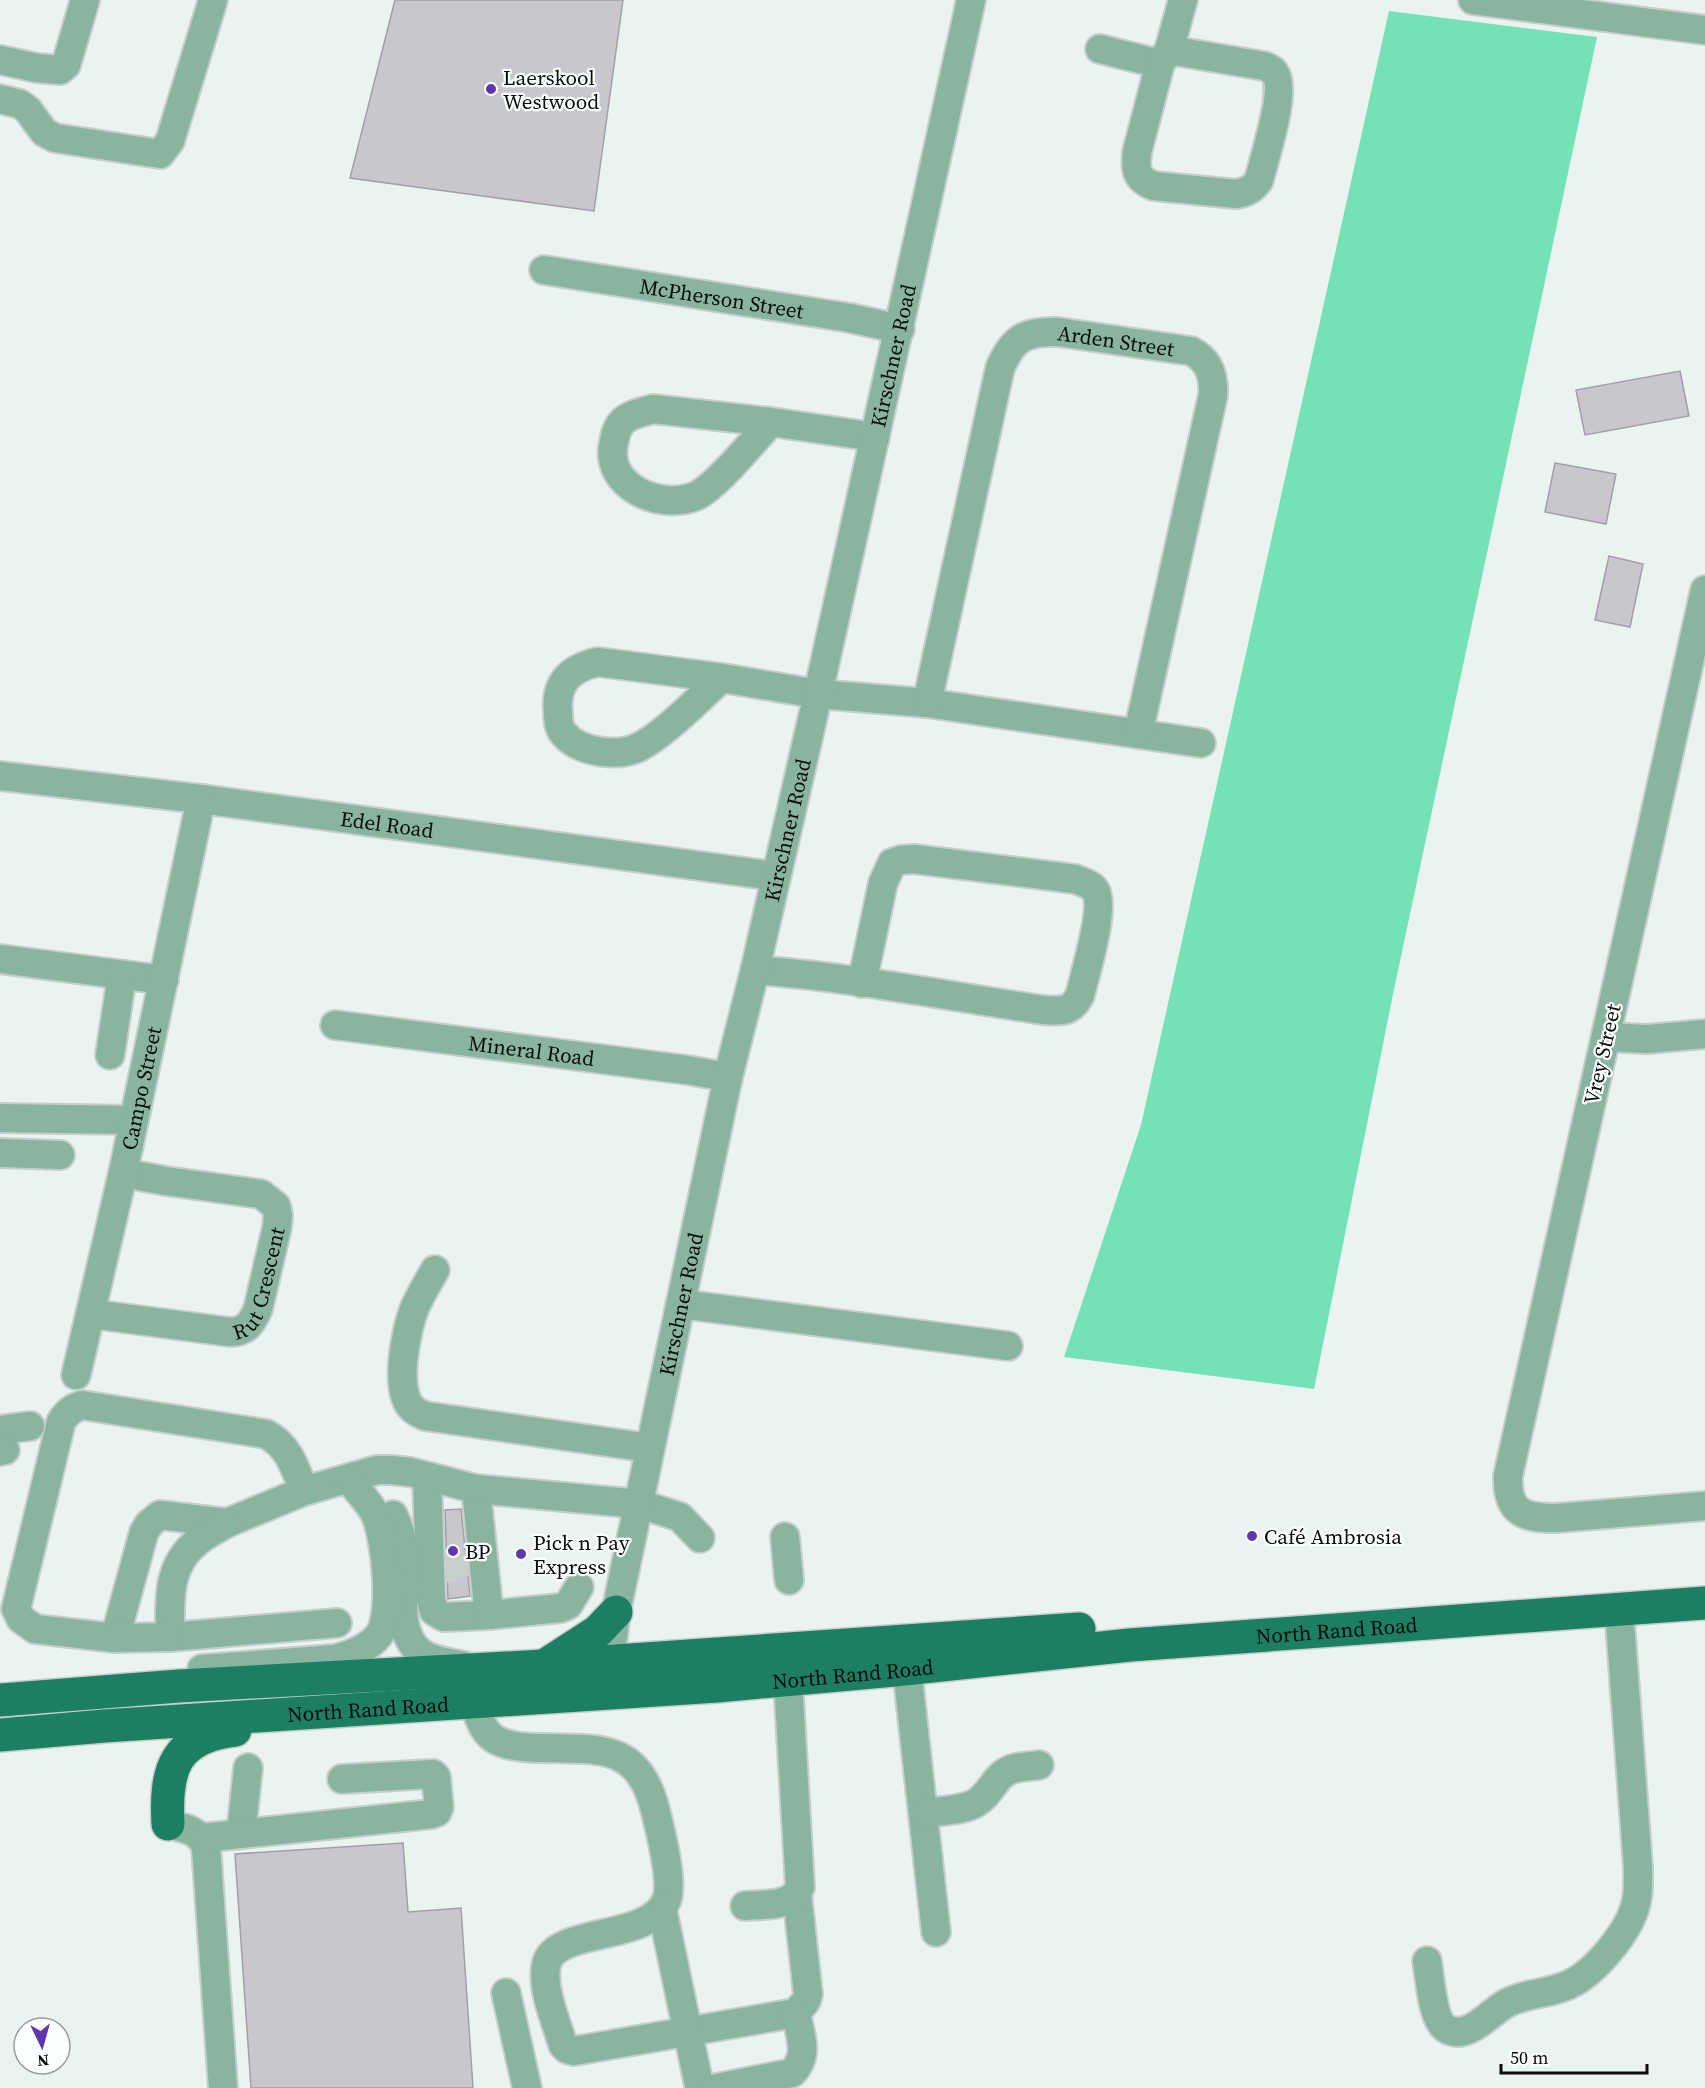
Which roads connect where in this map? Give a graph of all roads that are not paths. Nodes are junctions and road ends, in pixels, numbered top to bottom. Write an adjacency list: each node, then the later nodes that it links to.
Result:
1 (86, 0): 9 (street)
2 (213, 0): 10 (street)
3 (971, 0): 12 (street, Kirschner Road)
4 (1183, 0): 8 (street)
5 (1473, 0): 6 (street)
6 (1705, 30)
7 (1100, 49): 8 (street)
8 (1165, 57): 8 (street)
9 (0, 60)
10 (0, 99)
11 (544, 270): 12 (street, McPherson Street)
12 (900, 329): 14 (street, Kirschner Road)
13 (771, 422): 13 (street); 14 (street)
14 (876, 437): 17 (street, Kirschner Road)
15 (1705, 590): 31 (street, Vrey Street)
16 (722, 678): 16 (street); 17 (street)
17 (818, 694): 18 (street); 23 (street, Kirschner Road)
18 (927, 703): 19 (street); 19 (street, Arden Street)
19 (1138, 734): 20 (street)
20 (1201, 743)
21 (0, 776): 22 (street, Edel Road)
22 (201, 799): 23 (street, Edel Road); 27 (street, Campo Street)
23 (775, 876): 25 (street, Kirschner Road)
24 (0, 959): 26 (street)
25 (755, 970): 28 (street); 33 (street, Kirschner Road)
26 (122, 975): 27 (street); 32 (street)
27 (164, 980): 35 (street, Campo Street)
28 (862, 983): 28 (street)
29 (335, 1025): 33 (street, Mineral Road)
30 (1705, 1034): 31 (street)
31 (1606, 1037): 52 (street, Vrey Street)
32 (110, 1055)
33 (728, 1077): 40 (street, Kirschner Road)
34 (0, 1118): 35 (street)
35 (134, 1120): 38 (street, Campo Street)
36 (0, 1153): 37 (street)
37 (60, 1155)
38 (123, 1173): 41 (street, Campo Street); 41 (street, Rut Crescent)
39 (435, 1270): 46 (street)
40 (681, 1304): 42 (street); 46 (street, Kirschner Road)
41 (92, 1314): 43 (street, Campo Street)
42 (1008, 1346)
43 (76, 1375)
44 (30, 1426): 45 (street)
45 (2, 1444)
46 (650, 1448): 51 (street, Kirschner Road)
47 (356, 1476): 48 (street); 50 (street); 56 (street)
48 (427, 1478): 49 (street); 56 (street)
49 (476, 1489): 51 (street); 62 (street)
50 (304, 1491): 53 (street); 66 (street)
51 (640, 1504): 55 (street); 63 (street, Kirschner Road)
52 (1705, 1506)
53 (226, 1523): 65 (street); 66 (street)
54 (785, 1537): 57 (street)
55 (700, 1538)
56 (415, 1580): 62 (street); 70 (street); 73 (street)
57 (789, 1580)
58 (1705, 1581): 67 (main road, North Rand Road)
59 (579, 1587): 62 (street)
60 (1705, 1603): 61 (main road, North Rand Road)
61 (1618, 1609): 71 (main road, North Rand Road); 91 (street)
62 (489, 1615)
63 (616, 1616): 67 (main road); 68 (street, Kirschner Road); 69 (main road)
64 (337, 1623): 65 (street)
65 (170, 1637): 66 (street)
66 (115, 1638)
67 (651, 1659): 68 (main road, North Rand Road)
68 (610, 1661): 69 (main road, North Rand Road); 71 (main road)
69 (543, 1666): 70 (main road, North Rand Road)
70 (476, 1670): 74 (main road, North Rand Road)
71 (901, 1670): 72 (main road, North Rand Road); 83 (street)
72 (788, 1680): 75 (main road, North Rand Road); 87 (street)
73 (0, 1692)
74 (0, 1700)
75 (474, 1702): 76 (main road, North Rand Road); 89 (street)
76 (349, 1711): 77 (main road, North Rand Road); 84 (main road)
77 (104, 1726): 78 (main road, North Rand Road); 79 (main road)
78 (0, 1735)
79 (0, 1746)
80 (1039, 1765): 83 (street)
81 (248, 1768): 85 (street)
82 (342, 1779): 85 (street)
83 (923, 1813): 90 (street)
84 (168, 1824): 86 (street)
85 (241, 1834): 86 (street)
86 (202, 1838): 95 (street)
87 (797, 1894): 88 (street); 93 (street)
88 (745, 1906)
89 (662, 1909): 94 (street); 94 (street)
90 (936, 1932)
91 (1427, 1961)
92 (506, 1993): 96 (street)
93 (796, 2013): 94 (street); 98 (street)
94 (688, 2031): 97 (street)
95 (223, 2088)
96 (527, 2088)
97 (705, 2088)
98 (717, 2088)

